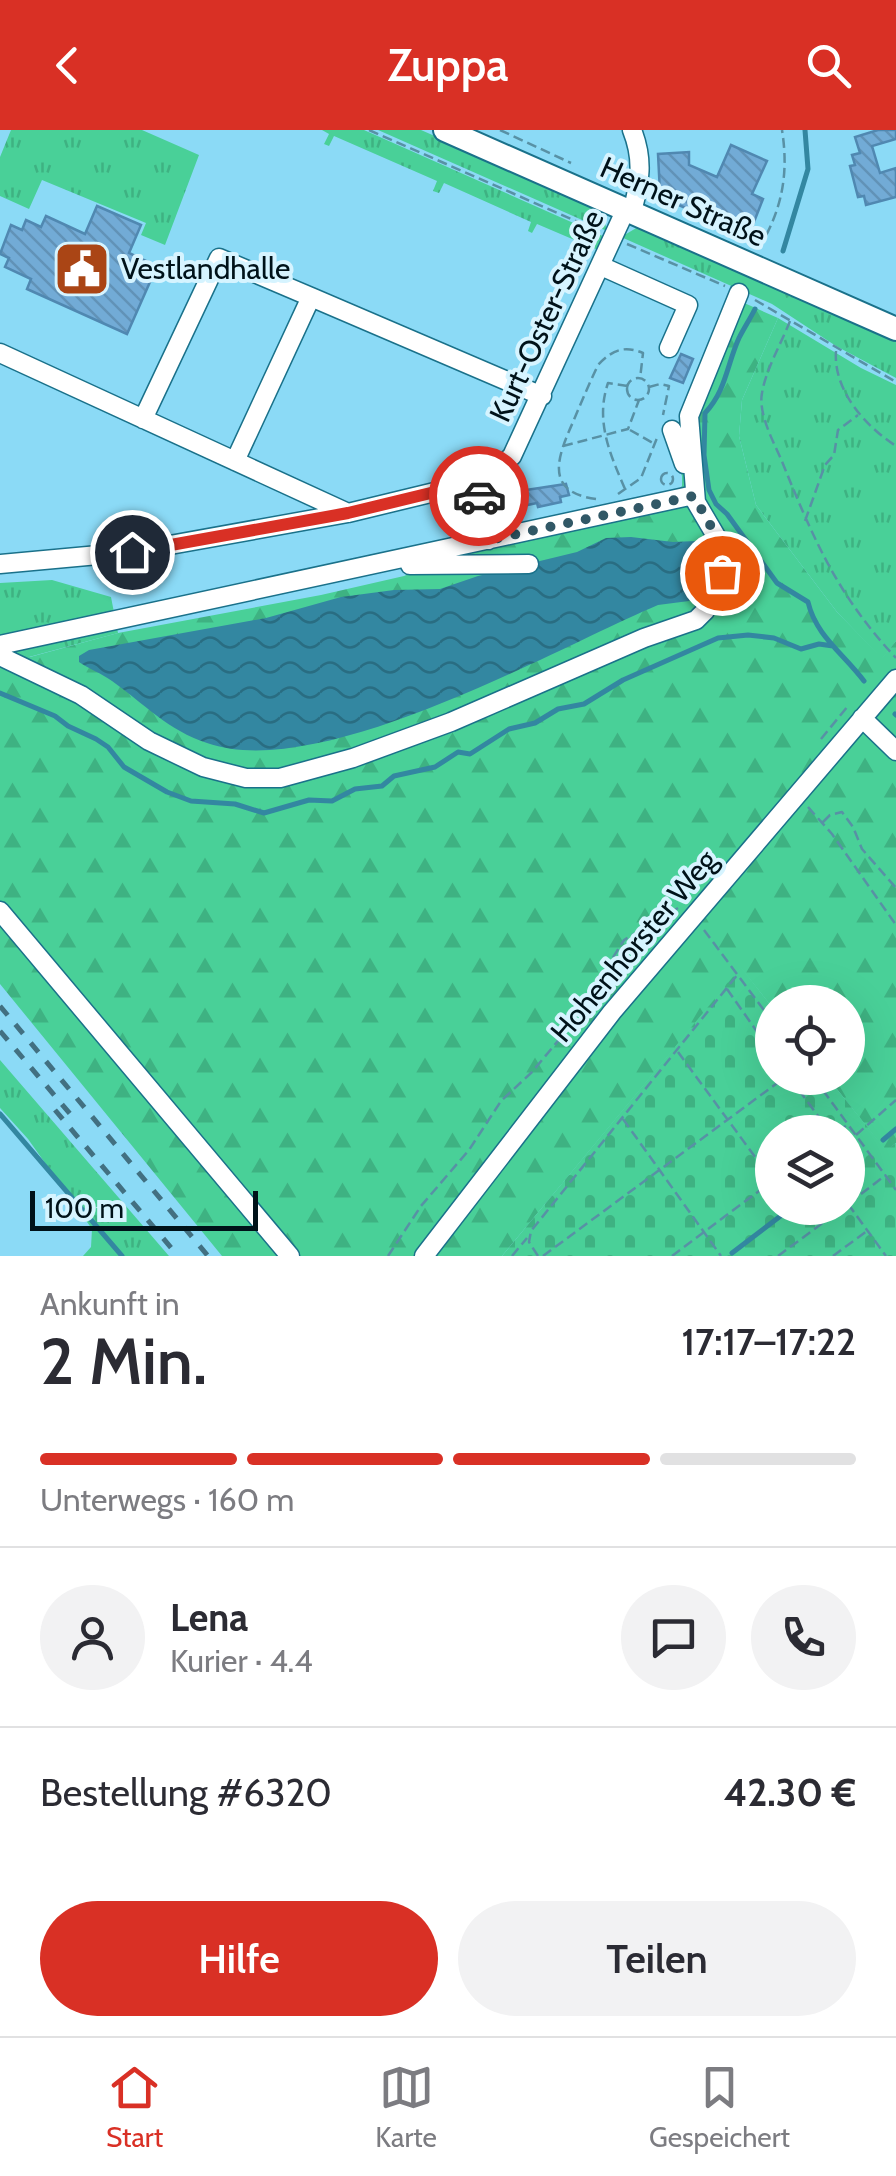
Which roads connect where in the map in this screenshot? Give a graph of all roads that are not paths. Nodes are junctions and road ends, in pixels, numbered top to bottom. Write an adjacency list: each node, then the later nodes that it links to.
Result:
1 (444, 130): 3 (main road, Herner Straße)
2 (632, 130): 3 (street, Kurt-Oster-Straße)
3 (629, 211): 4 (street, Kurt-Oster-Straße); 7 (main road, Herner Straße)
4 (601, 266): 8 (street); 10 (street, Kurt-Oster-Straße)
5 (740, 293): 15 (street)
6 (311, 296): 10 (street); 11 (street); 13 (street)
7 (896, 329)
8 (669, 348)
9 (0, 353): 11 (street)
10 (542, 396): 14 (street, Kurt-Oster-Straße)
11 (143, 419): 13 (street)
12 (664, 429): 15 (street)
13 (235, 462): 16 (street)
14 (476, 482): 16 (street, Kurt-Oster-Straße); 17 (street)
15 (693, 492): 17 (street); 22 (street)
16 (348, 513): 18 (street, Kurt-Oster-Straße)
17 (489, 540): 20 (street)
18 (0, 564)
19 (529, 564): 20 (street)
20 (375, 565): 21 (street)
21 (0, 645)
22 (0, 656)
23 (892, 673): 24 (street, Hohenhorster Weg)
24 (860, 711): 25 (street); 28 (street, Hohenhorster Weg)
25 (896, 751)
26 (0, 911): 27 (street)
27 (290, 1256)
28 (424, 1256)

